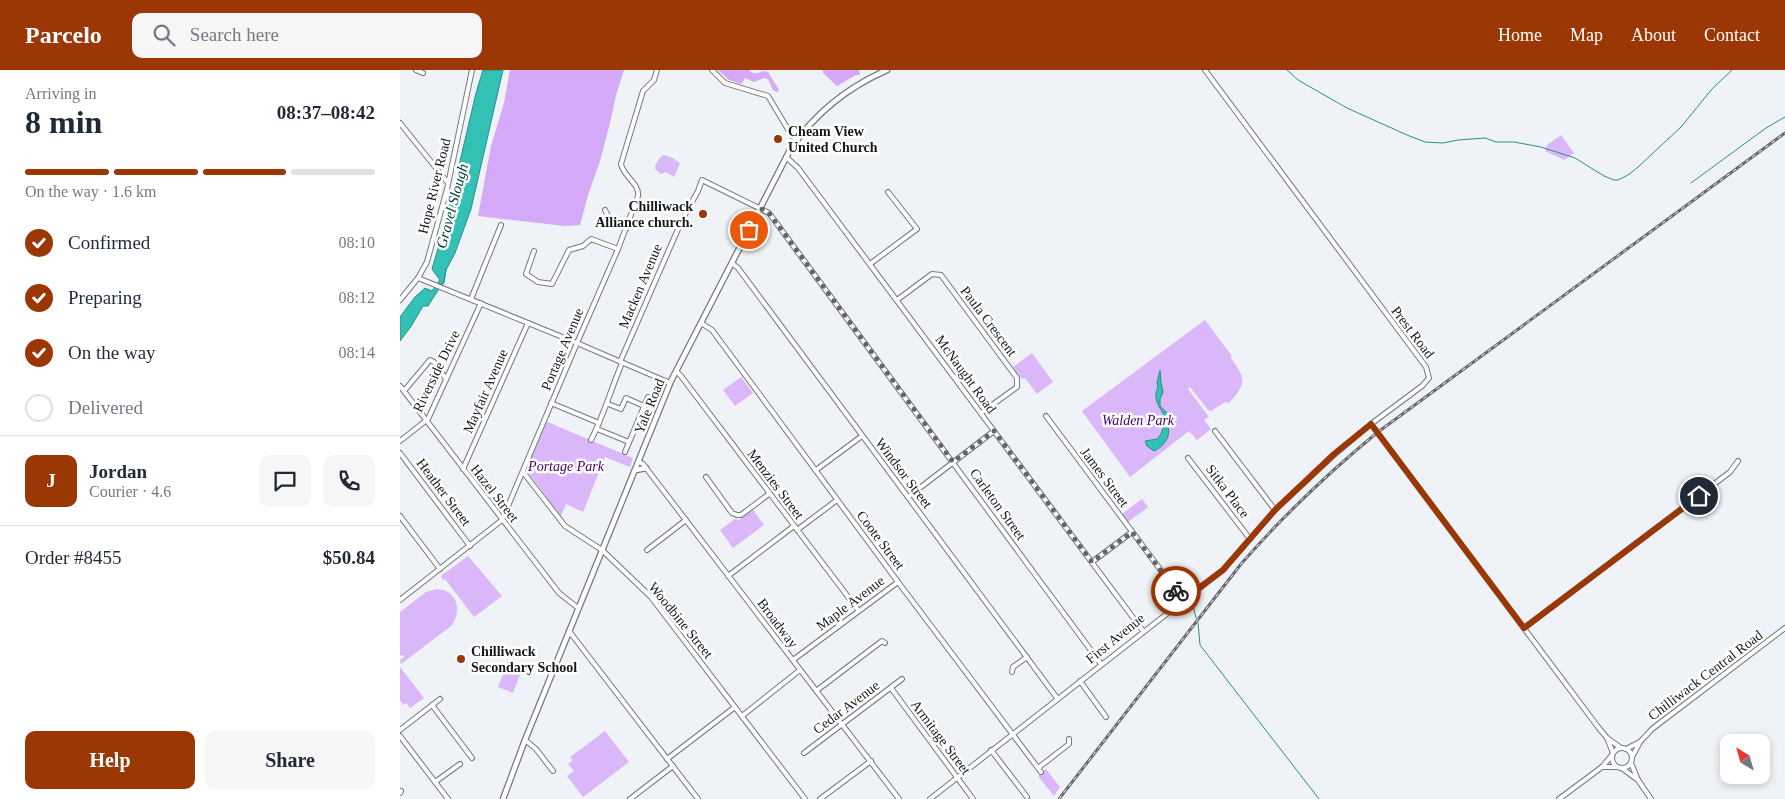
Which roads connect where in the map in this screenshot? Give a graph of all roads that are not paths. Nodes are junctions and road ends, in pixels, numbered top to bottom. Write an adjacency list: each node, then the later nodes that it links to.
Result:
1 (416, 70): 8 (street)
2 (472, 70): 12 (street, Hope River Road)
3 (657, 70): 18 (street, Portage Avenue)
4 (712, 70): 10 (street)
5 (887, 70): 7 (main road, Yale Road)
6 (1204, 70): 45 (street, Prest Road)
7 (880, 71): 10 (main road, Yale Road)
8 (423, 73)
9 (400, 123): 12 (street)
10 (796, 140): 11 (main road, Yale Road)
11 (786, 157): 14 (main road, Yale Road); 22 (street, McNaught Road)
12 (448, 183): 23 (street, Hope River Road)
13 (888, 192): 22 (street)
14 (760, 208): 16 (street, Carleton Street); 21 (main road, Yale Road); 58 (street, Carleton Street)
15 (605, 210): 18 (street)
16 (682, 220): 31 (street, Macken Avenue)
17 (500, 225): 24 (street)
18 (627, 228): 19 (street, Portage Avenue)
19 (618, 249): 20 (street); 30 (street, Portage Avenue)
20 (534, 251)
21 (732, 263): 29 (main road, Yale Road); 49 (street, Windsor Street)
22 (870, 264): 26 (street, McNaught Road)
23 (418, 278): 24 (street); 25 (street, Hope River Road)
24 (471, 299): 27 (street)
25 (400, 300)
26 (897, 300): 41 (street, McNaught Road); 41 (street, Paula Crescent)
27 (481, 303): 28 (street); 33 (street, Riverside Drive)
28 (528, 322): 30 (street); 60 (street, Mayfair Avenue)
29 (701, 322): 32 (main road, Yale Road); 62 (street, Coote Street)
30 (576, 343): 31 (street); 38 (street, Portage Avenue)
31 (621, 362): 34 (street); 39 (street, Macken Avenue)
32 (676, 371): 34 (main road, Yale Road); 65 (street, Menzies Street)
33 (446, 379): 36 (street); 43 (street, Riverside Drive)
34 (670, 383): 57 (main road, Yale Road)
35 (400, 386): 36 (street, Hazel Street)
36 (404, 391): 43 (street, Hazel Street)
37 (648, 397): 40 (street)
38 (551, 403): 44 (street); 63 (street, Portage Avenue)
39 (608, 404): 40 (street); 44 (street, Macken Avenue)
40 (644, 406): 52 (street)
41 (981, 413): 47 (street, McNaught Road)
42 (1046, 416): 73 (street, James Street)
43 (426, 421): 50 (street, Riverside Drive); 60 (street, Hazel Street)
44 (599, 422): 46 (street, Macken Avenue)
45 (1371, 424): 68 (street, First Avenue); 86 (street)
46 (597, 429): 51 (street, Macken Avenue); 52 (street)
47 (994, 431): 58 (street); 78 (street, McNaught Road)
48 (1215, 431): 68 (street)
49 (862, 436): 62 (street); 66 (street, Windsor Street)
50 (400, 440)
51 (591, 440)
52 (629, 442): 53 (street)
53 (625, 452)
54 (400, 453): 75 (street, Heather Street)
55 (1188, 458): 74 (street, Sitka Place)
56 (1738, 461): 86 (street)
57 (639, 462): 59 (street, Broadway); 61 (main road, Yale Road)
58 (953, 462): 66 (street); 93 (street, Carleton Street)
59 (646, 468): 61 (main road); 71 (street, Broadway)
60 (463, 469): 70 (street, Hazel Street)
61 (636, 470): 76 (main road, Yale Road)
62 (816, 470): 67 (street, Coote Street)
63 (523, 472): 70 (street, Portage Avenue); 76 (street, Woodbine Street)
64 (706, 477): 65 (street)
65 (769, 494): 72 (street, Menzies Street)
66 (908, 497): 91 (street, Windsor Street)
67 (837, 500): 72 (street); 81 (street, Coote Street)
68 (1275, 510): 74 (street, First Avenue)
69 (400, 516): 79 (street)
70 (502, 520): 75 (street, Portage Avenue); 84 (street, Hazel Street)
71 (686, 520): 77 (street); 80 (street, Broadway)
72 (796, 528): 80 (street); 85 (street, Menzies Street)
73 (1132, 532): 78 (street); 83 (street, James Street)
74 (1250, 539): 83 (street, First Avenue)
75 (470, 546): 79 (street, Portage Avenue)
76 (602, 550): 84 (main road, Yale Road); 103 (street, Woodbine Street)
77 (647, 550)
78 (1092, 562): 88 (street, McNaught Road)
79 (440, 569): 82 (street, Portage Avenue)
80 (728, 576): 92 (street, Broadway)
81 (898, 582): 85 (street, Maple Avenue); 108 (street, Coote Street)
82 (400, 599)
83 (1183, 600): 88 (street, First Avenue)
84 (578, 608): 89 (main road, Yale Road)
85 (858, 610): 92 (street, Maple Avenue)
86 (1524, 628): 110 (street)
87 (1785, 628): 113 (street, Chilliwack Central Road)
88 (1143, 630): 93 (street, First Avenue)
89 (569, 631): 112 (main road, Yale Road); 120 (street)
90 (885, 643): 99 (street)
91 (1027, 657): 95 (street); 100 (street, Windsor Street)
92 (793, 660): 94 (street, Broadway)
93 (1102, 664): 97 (street, First Avenue)
94 (800, 670): 99 (street, Broadway); 104 (street)
95 (1012, 672)
96 (902, 679): 98 (street, Cedar Avenue)
97 (1080, 681): 100 (street, First Avenue); 105 (street)
98 (891, 688): 106 (street, Cedar Avenue); 129 (street, Armitage Street)
99 (816, 691): 106 (street, Broadway)
100 (1057, 698): 108 (street, First Avenue)
101 (440, 699): 102 (street)
102 (432, 705): 107 (street); 119 (street)
103 (735, 707): 104 (street, Woodbine Street); 120 (street)
104 (742, 716): 137 (street, Woodbine Street)
105 (1106, 717)
106 (842, 724): 116 (street, Cedar Avenue); 121 (street, Broadway)
107 (400, 730)
108 (1013, 734): 111 (street, Coote Street); 115 (street, First Avenue)
109 (400, 736): 131 (street)
110 (1607, 738): 114 (street); 117 (street)
111 (1069, 739)
112 (525, 740): 128 (street); 134 (main road, Yale Road)
113 (1640, 742): 114 (street, Chilliwack Central Road); 118 (street, Chilliwack Central Road)
114 (1623, 749): 117 (street); 118 (street)
115 (992, 750): 129 (street, First Avenue); 132 (street)
116 (804, 753)
117 (1612, 754): 125 (street); 126 (street)
118 (1632, 757): 122 (street)
119 (472, 758)
120 (667, 759): 124 (street)
121 (871, 761): 138 (street); 139 (street, Broadway)
122 (1631, 763): 127 (street); 130 (street)
123 (460, 764): 131 (street)
124 (673, 766): 135 (street); 136 (street)
125 (1602, 767): 126 (street); 142 (street)
126 (1616, 767): 127 (street)
127 (1623, 768): 130 (street)
128 (552, 771)
129 (957, 777): 140 (street, First Avenue); 141 (street, Armitage Street)
130 (1638, 780): 143 (street)
131 (435, 782): 133 (street)
132 (1027, 798)
133 (448, 799)
134 (503, 799)
135 (630, 799)
136 (698, 799)
137 (805, 799)
138 (820, 799)
139 (899, 799)
140 (930, 799)
141 (973, 799)
142 (1559, 799)
143 (1651, 799)

